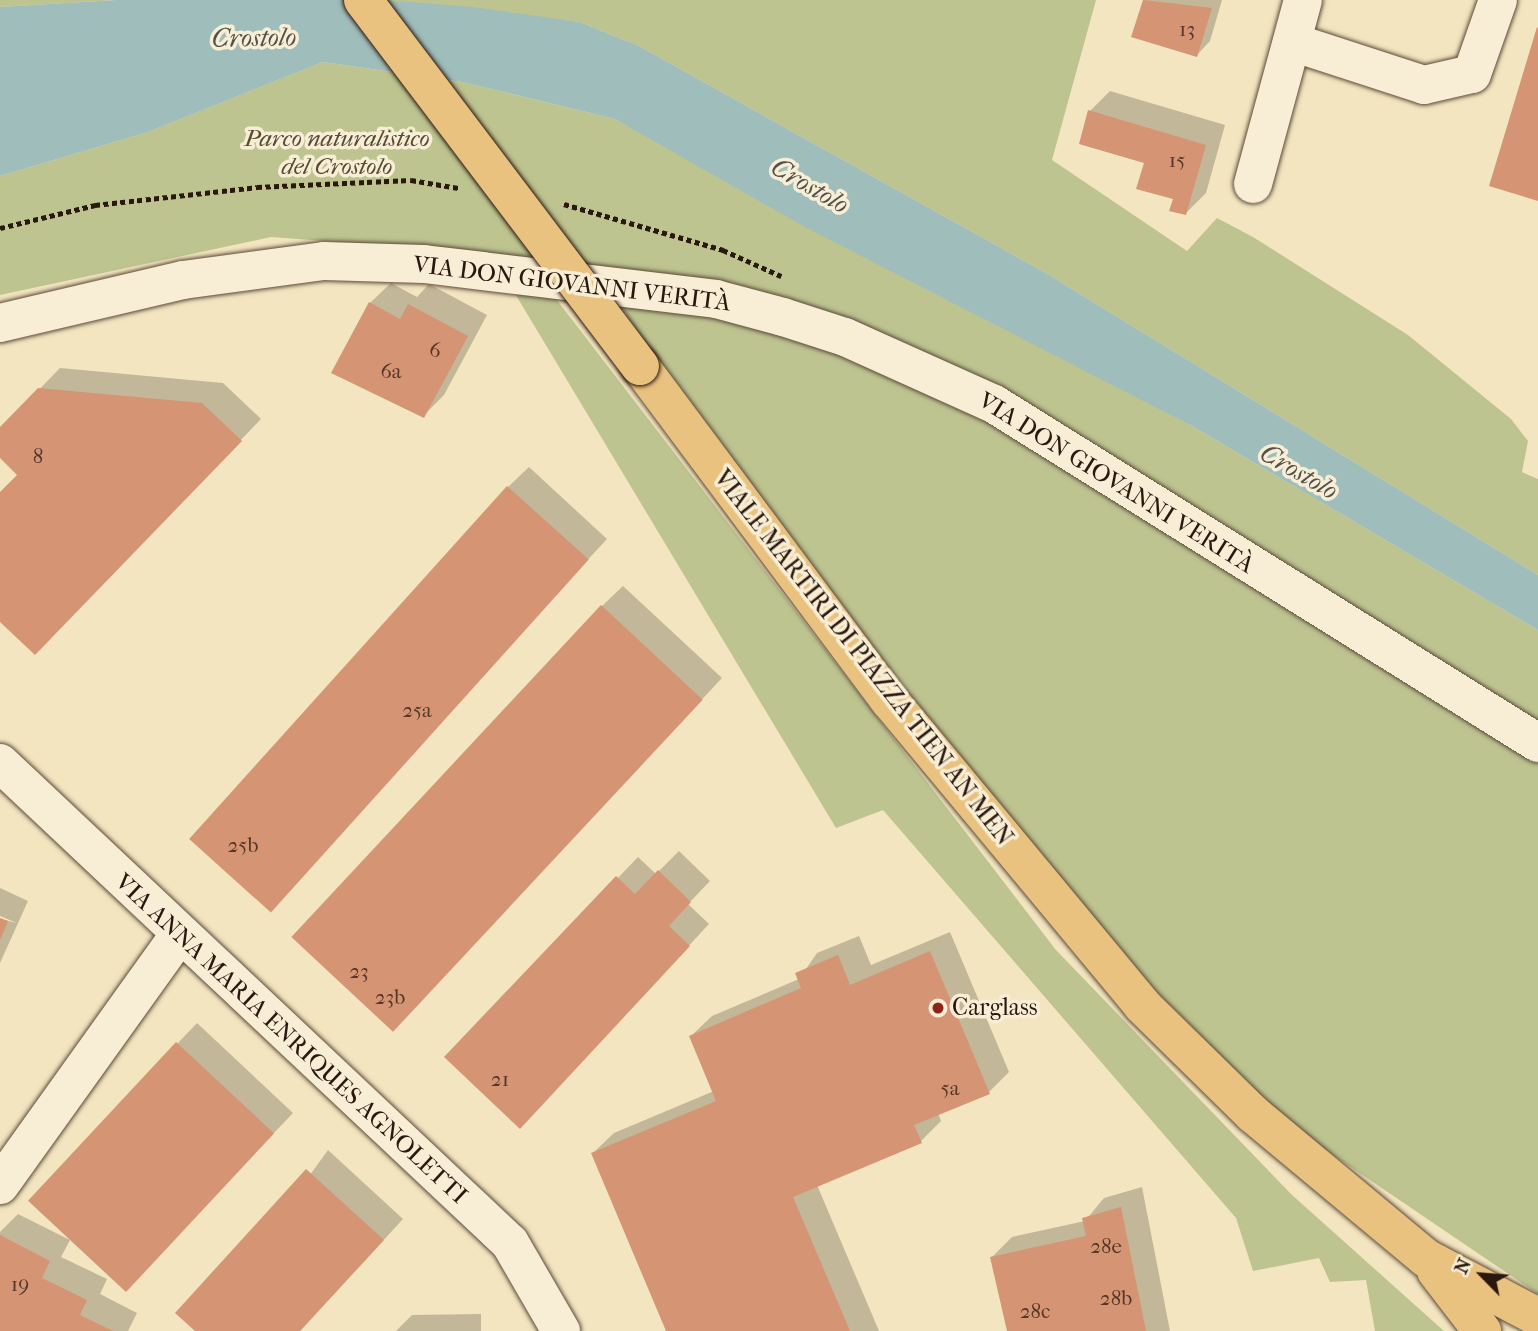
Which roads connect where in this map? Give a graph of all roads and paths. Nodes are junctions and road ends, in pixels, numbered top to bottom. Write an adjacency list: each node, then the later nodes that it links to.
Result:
1 (363, 0): 11 (highway, VIALE MARTIRI DI PIAZZA TIEN AN MEN, bridge)
2 (1303, 0): 4 (street)
3 (1498, 0): 4 (street)
4 (1292, 42): 5 (street)
5 (1253, 184)
6 (0, 323): 7 (street, VIA DON GIOVANNI VERITÀ)
7 (1538, 743)
8 (0, 763): 9 (street, VIA ANNA MARIA ENRIQUES AGNOLETTI)
9 (178, 936): 10 (street); 13 (street, VIA ANNA MARIA ENRIQUES AGNOLETTI)
10 (0, 1185)
11 (1426, 1258): 12 (highway, VIALE MARTIRI DI PIAZZA TIEN AN MEN); 14 (highway, VIALE MARTIRI DI PIAZZA TIEN AN MEN)
12 (1538, 1317)
13 (561, 1331)
14 (1482, 1331)

